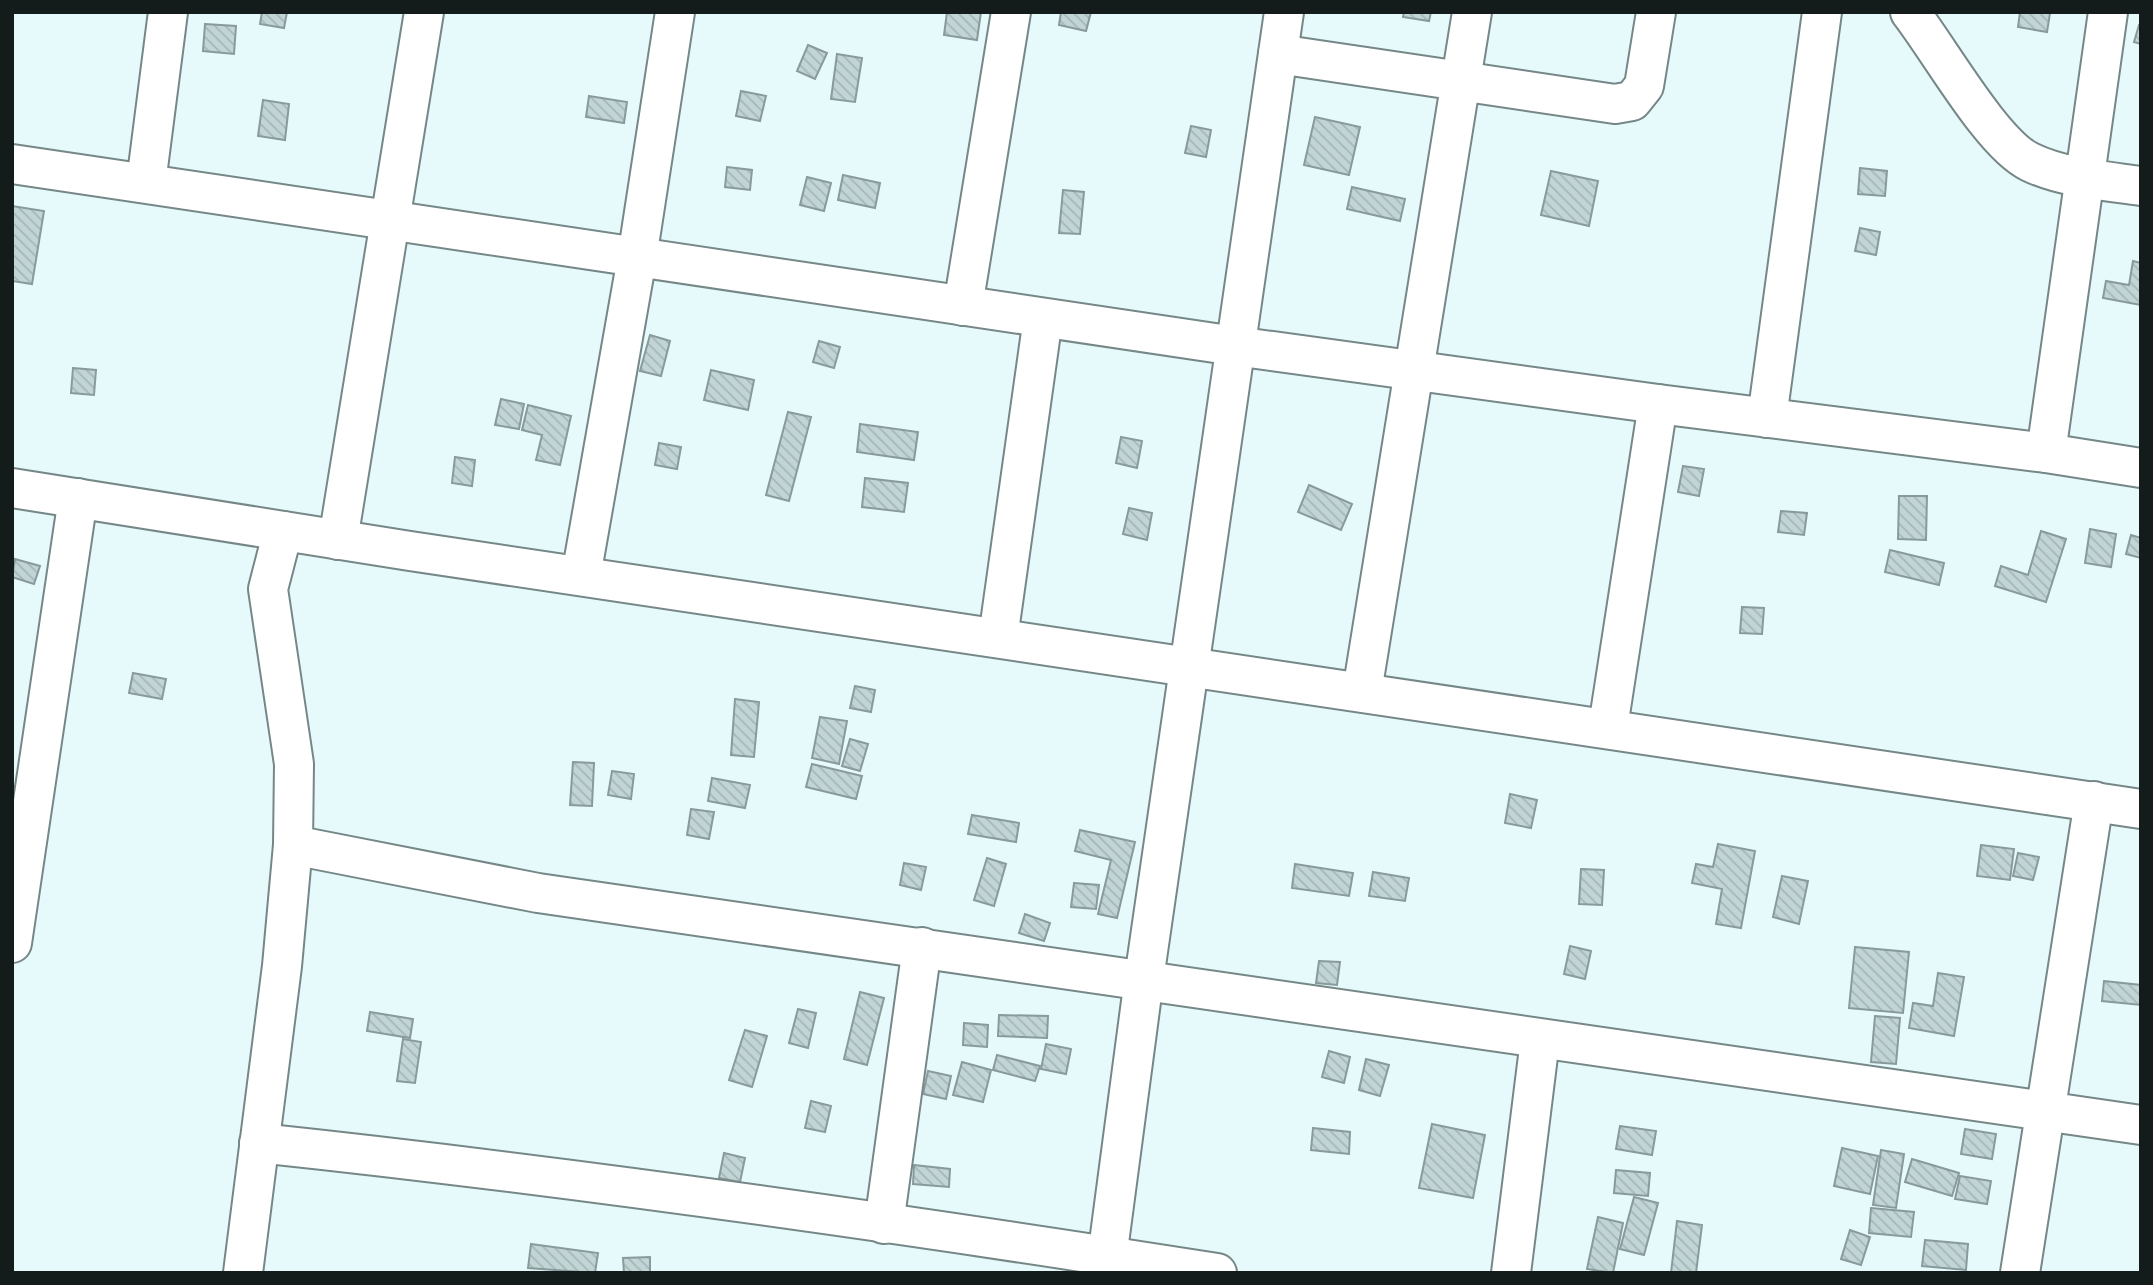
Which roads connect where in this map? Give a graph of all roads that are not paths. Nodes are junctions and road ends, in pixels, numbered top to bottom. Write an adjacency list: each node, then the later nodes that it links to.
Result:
1 (168, 12): 15 (street)
2 (424, 12): 17 (street)
3 (675, 12): 18 (street)
4 (1011, 12): 19 (street)
5 (1284, 12): 11 (street)
6 (1472, 12): 12 (street)
7 (1656, 12): 12 (street)
8 (1822, 12): 24 (street)
9 (1909, 12): 14 (street)
10 (2108, 12): 14 (street)
11 (1278, 54): 12 (street); 21 (street)
12 (1461, 81): 22 (street)
13 (12, 164): 15 (street)
14 (2084, 177): 16 (street); 25 (street)
15 (146, 183): 17 (street)
16 (2141, 186)
17 (389, 222): 18 (street); 30 (street)
18 (637, 258): 19 (street); 31 (street)
19 (963, 306): 20 (street)
20 (1043, 318): 21 (street); 32 (street)
21 (1236, 346): 22 (street); 33 (street)
22 (1415, 369): 23 (street); 34 (street)
23 (1658, 404): 24 (street); 35 (street)
24 (1767, 418): 25 (street)
25 (2046, 453): 26 (street)
26 (2141, 468)
27 (12, 488): 28 (street)
28 (78, 498): 29 (street); 38 (street)
29 (283, 531): 30 (street); 39 (street)
30 (338, 540): 31 (street)
31 (581, 576): 32 (street)
32 (998, 638): 33 (street)
33 (1189, 667): 34 (street); 42 (street)
34 (1362, 692): 35 (street)
35 (1608, 727): 36 (street)
36 (2094, 801): 37 (street); 44 (street)
37 (2141, 808)
38 (21, 816): 40 (street)
39 (293, 845): 41 (street); 46 (street)
40 (12, 943)
41 (922, 947): 42 (street); 47 (street)
42 (1144, 979): 43 (street); 48 (street)
43 (1540, 1040): 44 (street); 51 (street)
44 (2047, 1110): 45 (street); 52 (street)
45 (2141, 1125)
46 (259, 1143): 47 (street); 49 (street)
47 (884, 1224): 48 (street)
48 (1106, 1264): 50 (street)
49 (243, 1273)
50 (1217, 1273)
51 (1511, 1273)
52 (2020, 1273)

